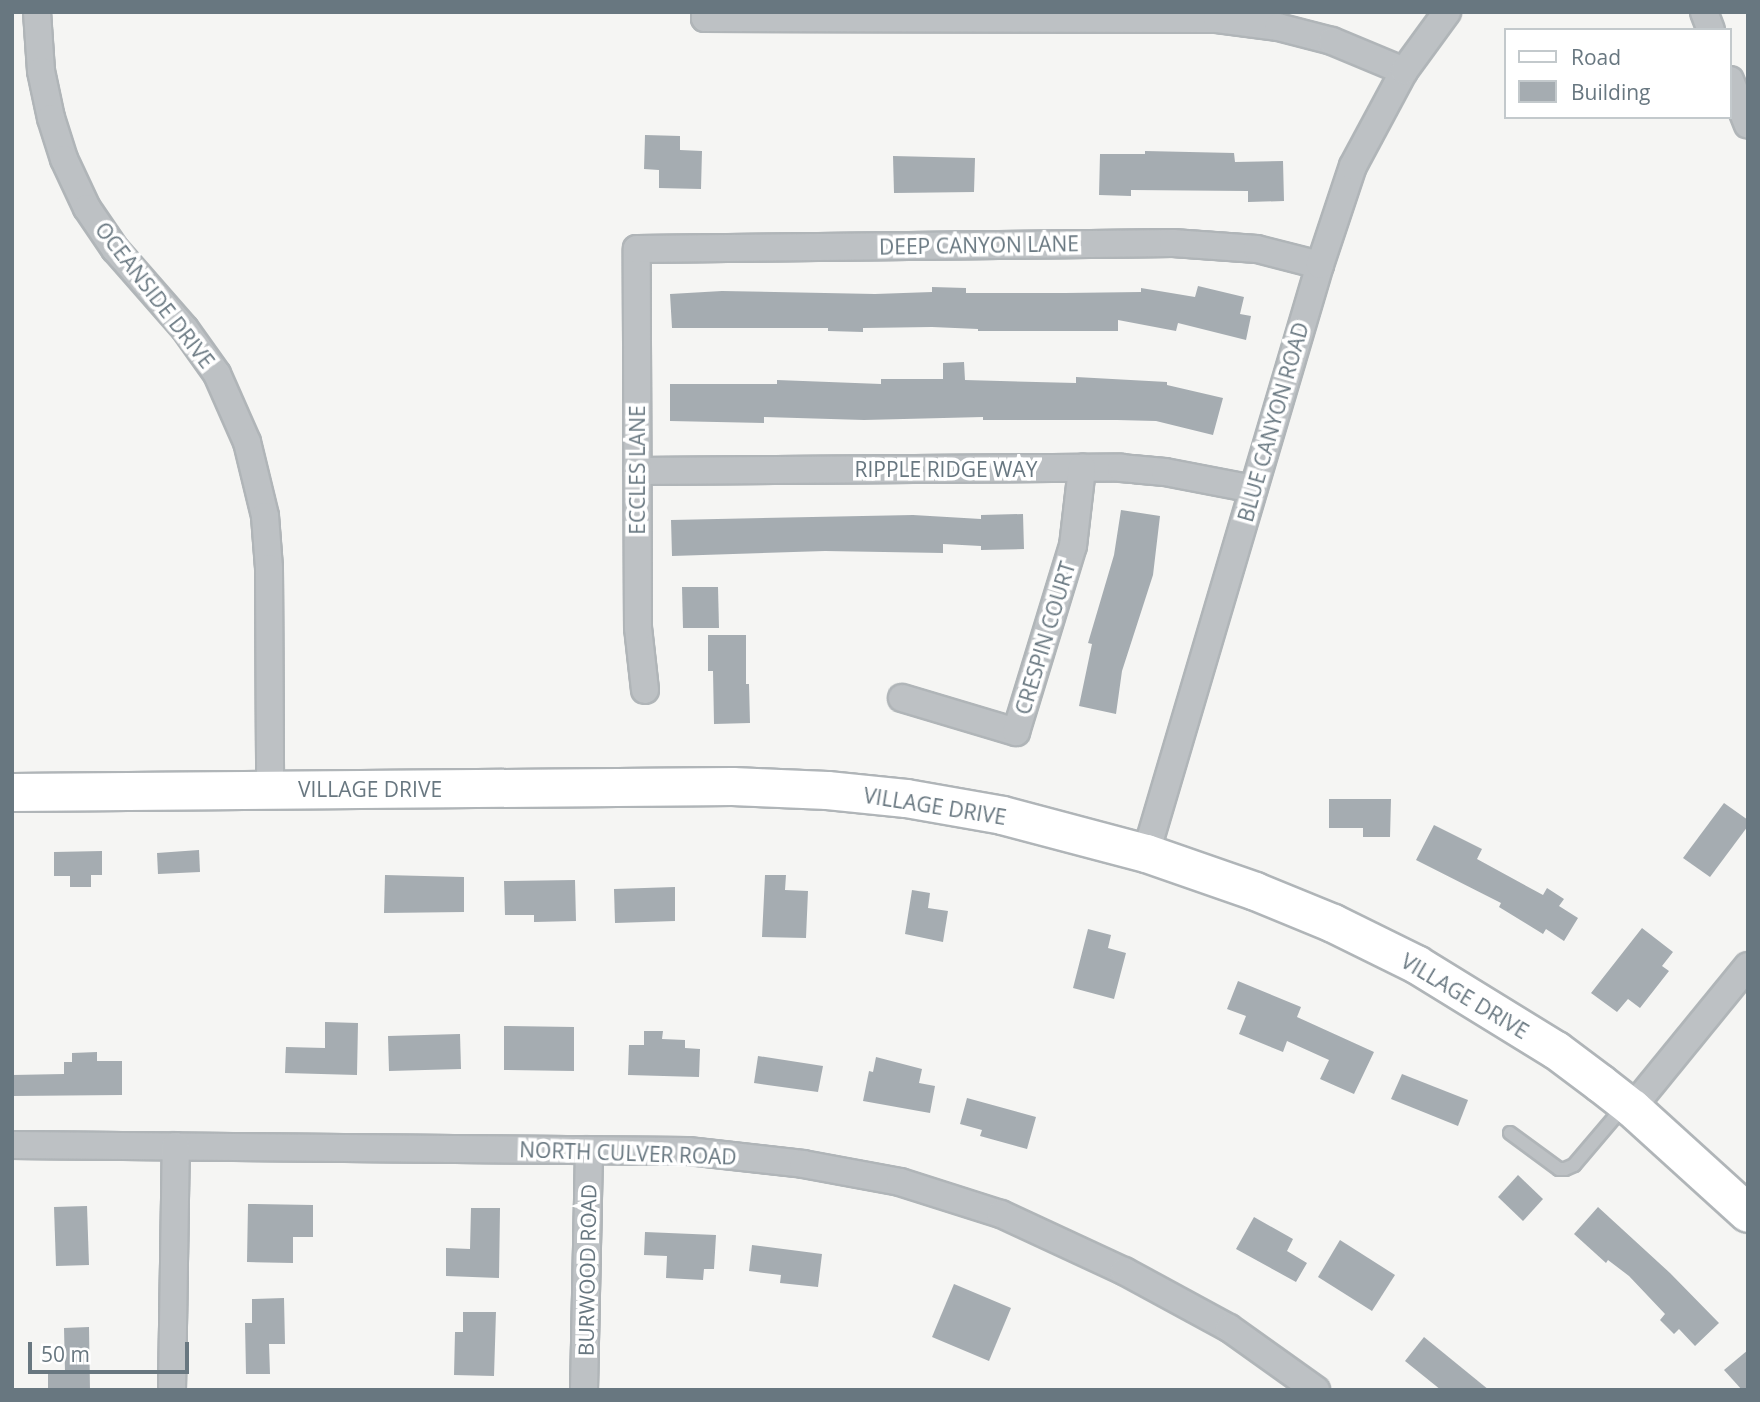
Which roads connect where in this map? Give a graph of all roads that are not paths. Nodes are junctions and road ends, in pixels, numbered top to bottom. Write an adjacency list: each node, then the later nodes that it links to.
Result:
1 (37, 12): 15 (street, OCEANSIDE DRIVE)
2 (1447, 12): 5 (street, BLUE CANYON ROAD)
3 (705, 15): 4 (street)
4 (1176, 16): 5 (street)
5 (1404, 71): 9 (street, BLUE CANYON ROAD)
6 (1732, 85): 7 (street)
7 (1748, 125)
8 (637, 249): 9 (street, DEEP CANYON LANE); 11 (street, ECCLES LANE)
9 (1320, 265): 12 (street, BLUE CANYON ROAD)
10 (1082, 468): 11 (street, RIPPLE RIDGE WAY); 12 (street, RIPPLE RIDGE WAY); 14 (street, CRESPIN COURT)
11 (637, 471): 13 (street, ECCLES LANE)
12 (1253, 489): 17 (street, BLUE CANYON ROAD)
13 (645, 690)
14 (902, 698)
15 (270, 790): 16 (main road, VILLAGE DRIVE); 17 (main road, VILLAGE DRIVE)
16 (12, 792)
17 (1146, 852): 19 (main road, VILLAGE DRIVE)
18 (1748, 966): 19 (street)
19 (1629, 1105): 20 (lane); 24 (main road, VILLAGE DRIVE)
20 (1510, 1133)
21 (12, 1145): 22 (street, NORTH CULVER ROAD)
22 (176, 1146): 23 (street, NORTH CULVER ROAD); 25 (street)
23 (589, 1150): 26 (street, BURWOOD ROAD); 27 (street, NORTH CULVER ROAD)
24 (1748, 1213)
25 (173, 1390)
26 (584, 1390)
27 (1316, 1390)

